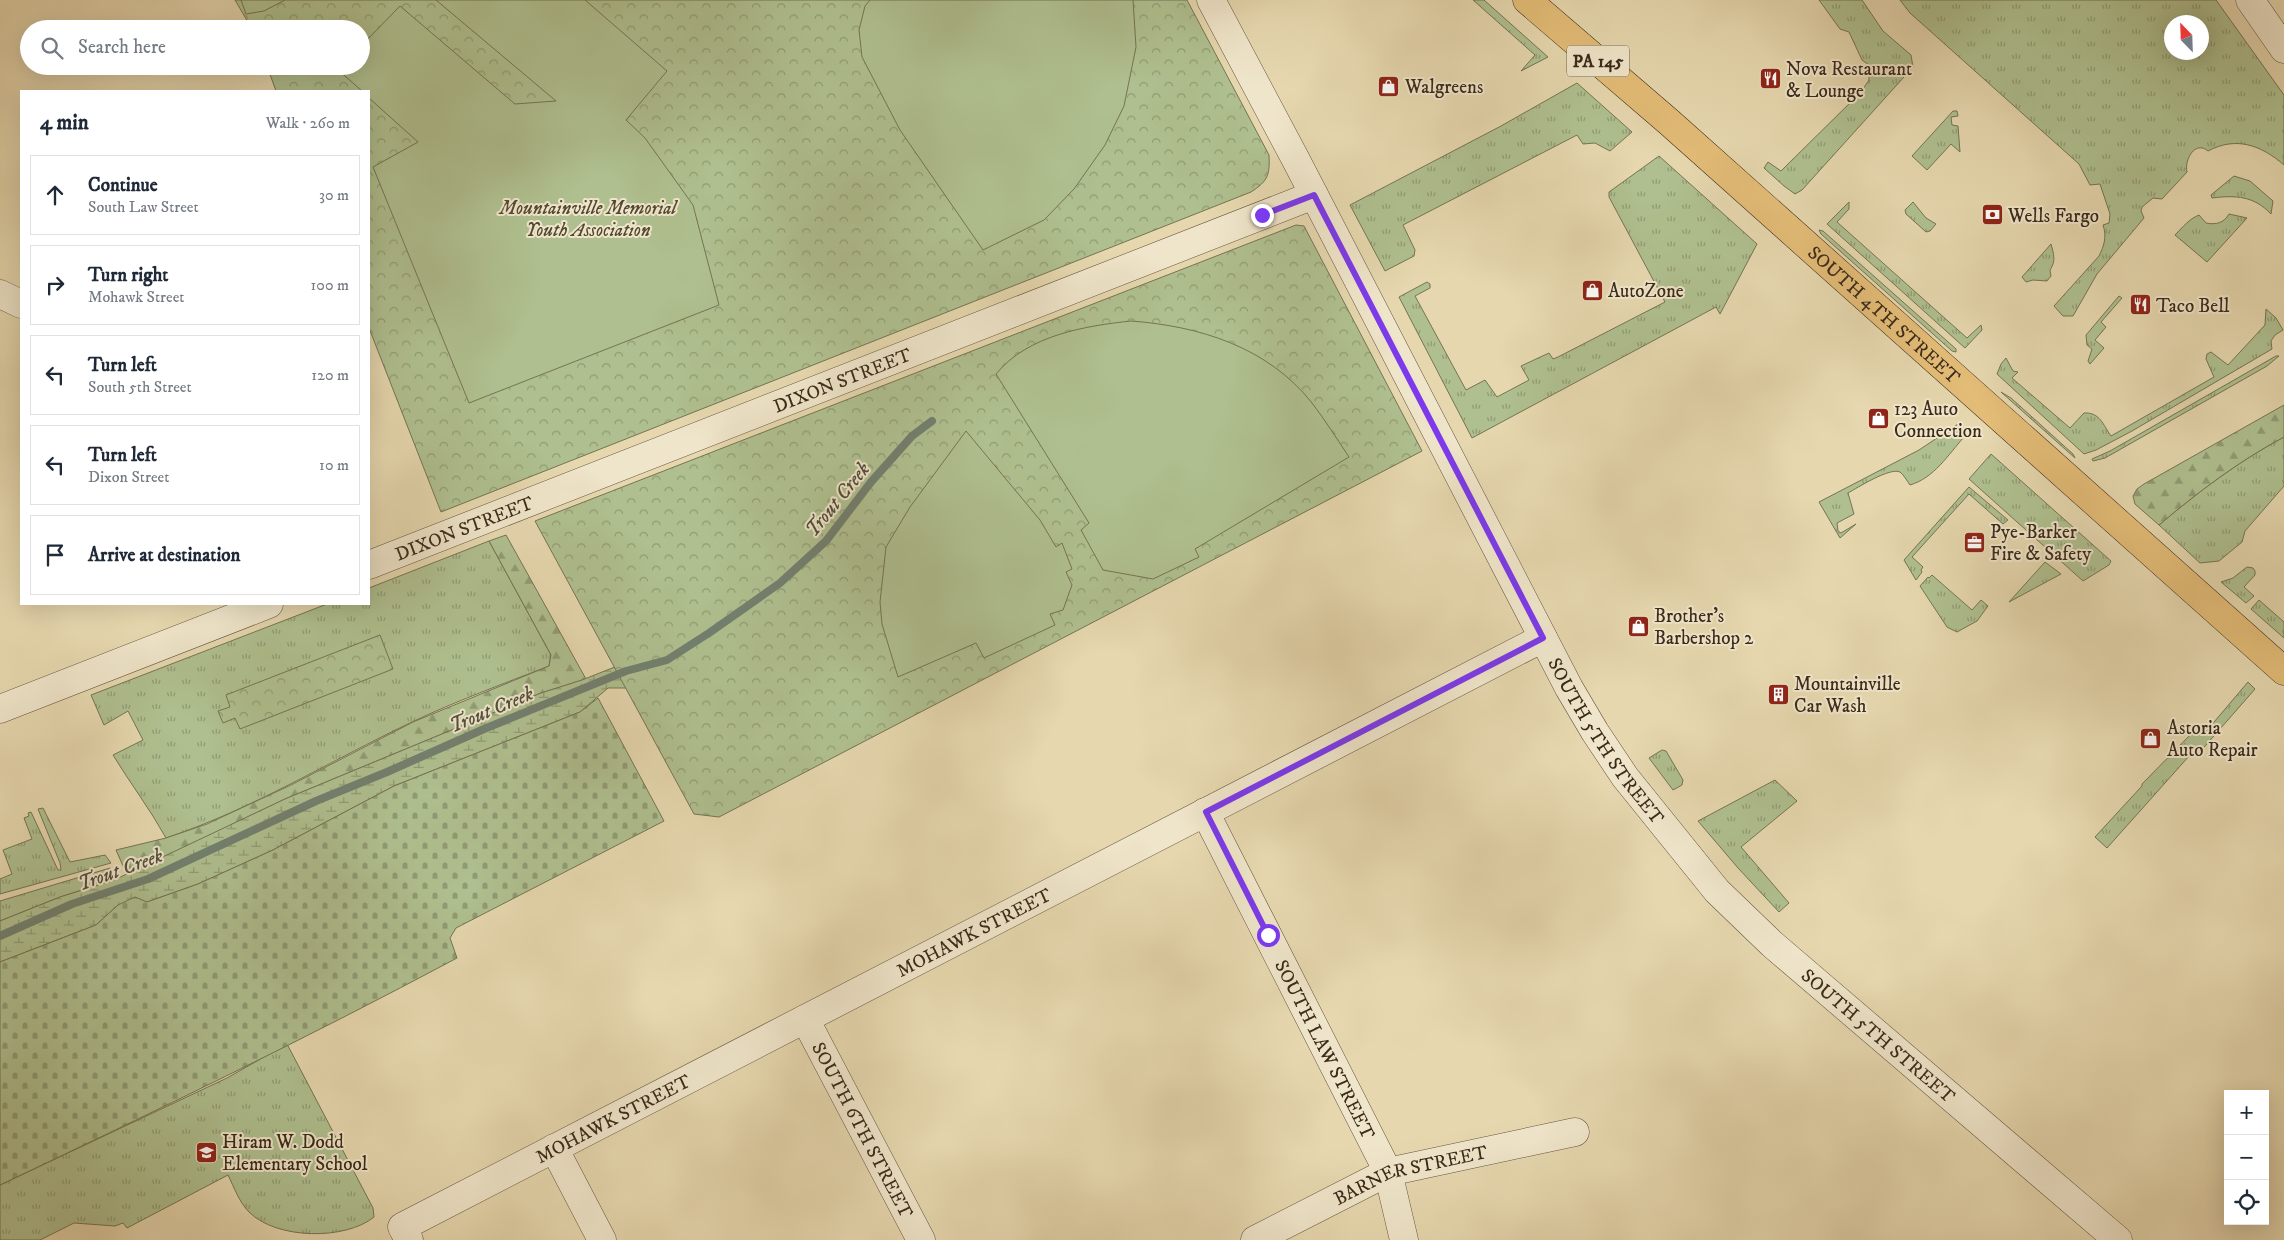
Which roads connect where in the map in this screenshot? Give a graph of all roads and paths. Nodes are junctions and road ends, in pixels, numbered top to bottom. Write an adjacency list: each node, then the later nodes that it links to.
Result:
1 (1211, 0): 5 (street, SOUTH 5TH STREET)
2 (1527, 0): 11 (main road, SOUTH 4TH STREET / PA 145)
3 (2250, 0): 4 (street)
4 (2284, 49)
5 (1314, 195): 8 (street, DIXON STREET); 10 (street, SOUTH 5TH STREET)
6 (0, 294): 7 (street)
7 (20, 304)
8 (370, 565)
9 (261, 605): 12 (street)
10 (1543, 638): 13 (street, MOHAWK STREET); 23 (street, SOUTH 5TH STREET)
11 (2284, 671)
12 (0, 709)
13 (1206, 812): 14 (street, MOHAWK STREET); 17 (street, SOUTH LAW STREET)
14 (806, 1019): 16 (street, MOHAWK STREET); 20 (street, SOUTH 6TH STREET)
15 (1575, 1132): 17 (street, BARNER STREET)
16 (554, 1148): 18 (street, MOHAWK STREET); 19 (street)
17 (1388, 1172): 21 (street, BARNER STREET); 22 (street, SOUTH LAW STREET)
18 (406, 1233)
19 (602, 1240)
20 (921, 1240)
21 (1255, 1240)
22 (1404, 1240)
23 (2118, 1240)

